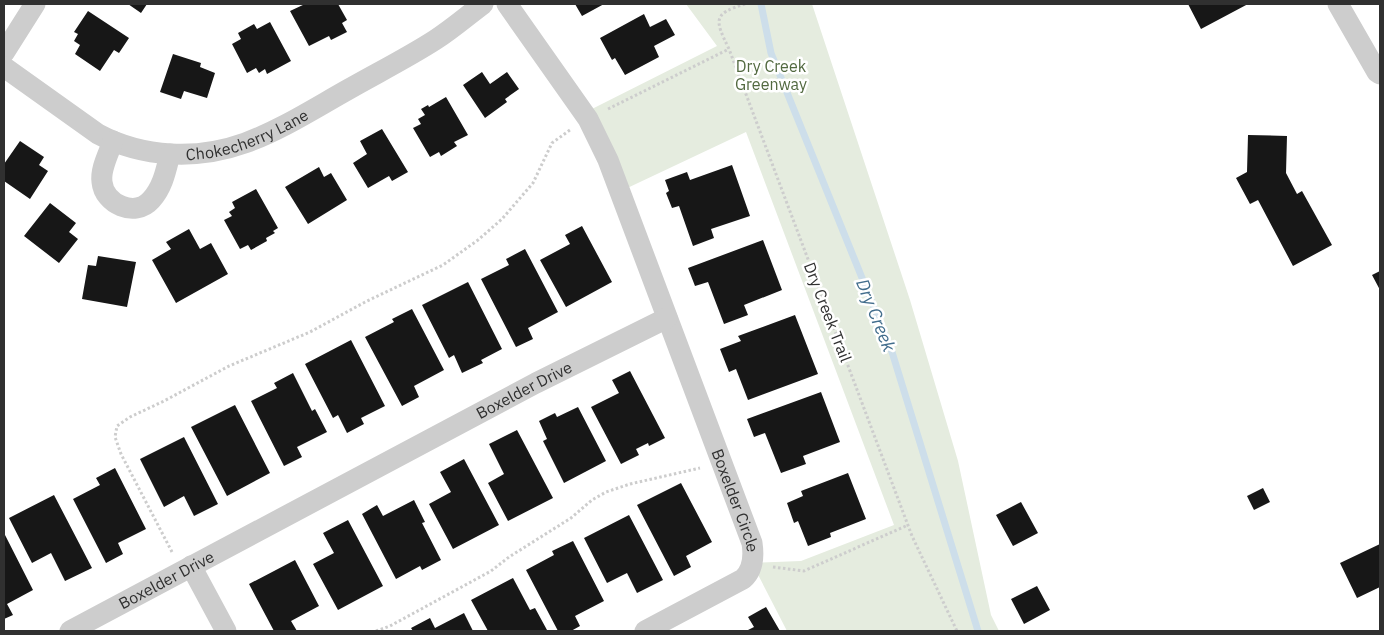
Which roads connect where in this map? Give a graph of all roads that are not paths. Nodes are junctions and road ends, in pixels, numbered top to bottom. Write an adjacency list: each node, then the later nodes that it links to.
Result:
1 (35, 4): 5 (street)
2 (483, 4): 9 (street, Chokecherry Lane)
3 (508, 4): 10 (street)
4 (1338, 4): 7 (street)
5 (4, 53)
6 (4, 67): 8 (street, Chokecherry Lane)
7 (1380, 74)
8 (113, 141): 9 (street, Chokecherry Lane); 9 (street)
9 (170, 154)
10 (667, 318): 11 (street, Boxelder Drive); 14 (street, Boxelder Circle)
11 (187, 568): 12 (street, Boxelder Drive); 13 (street)
12 (70, 631)
13 (226, 631)
14 (646, 631)

